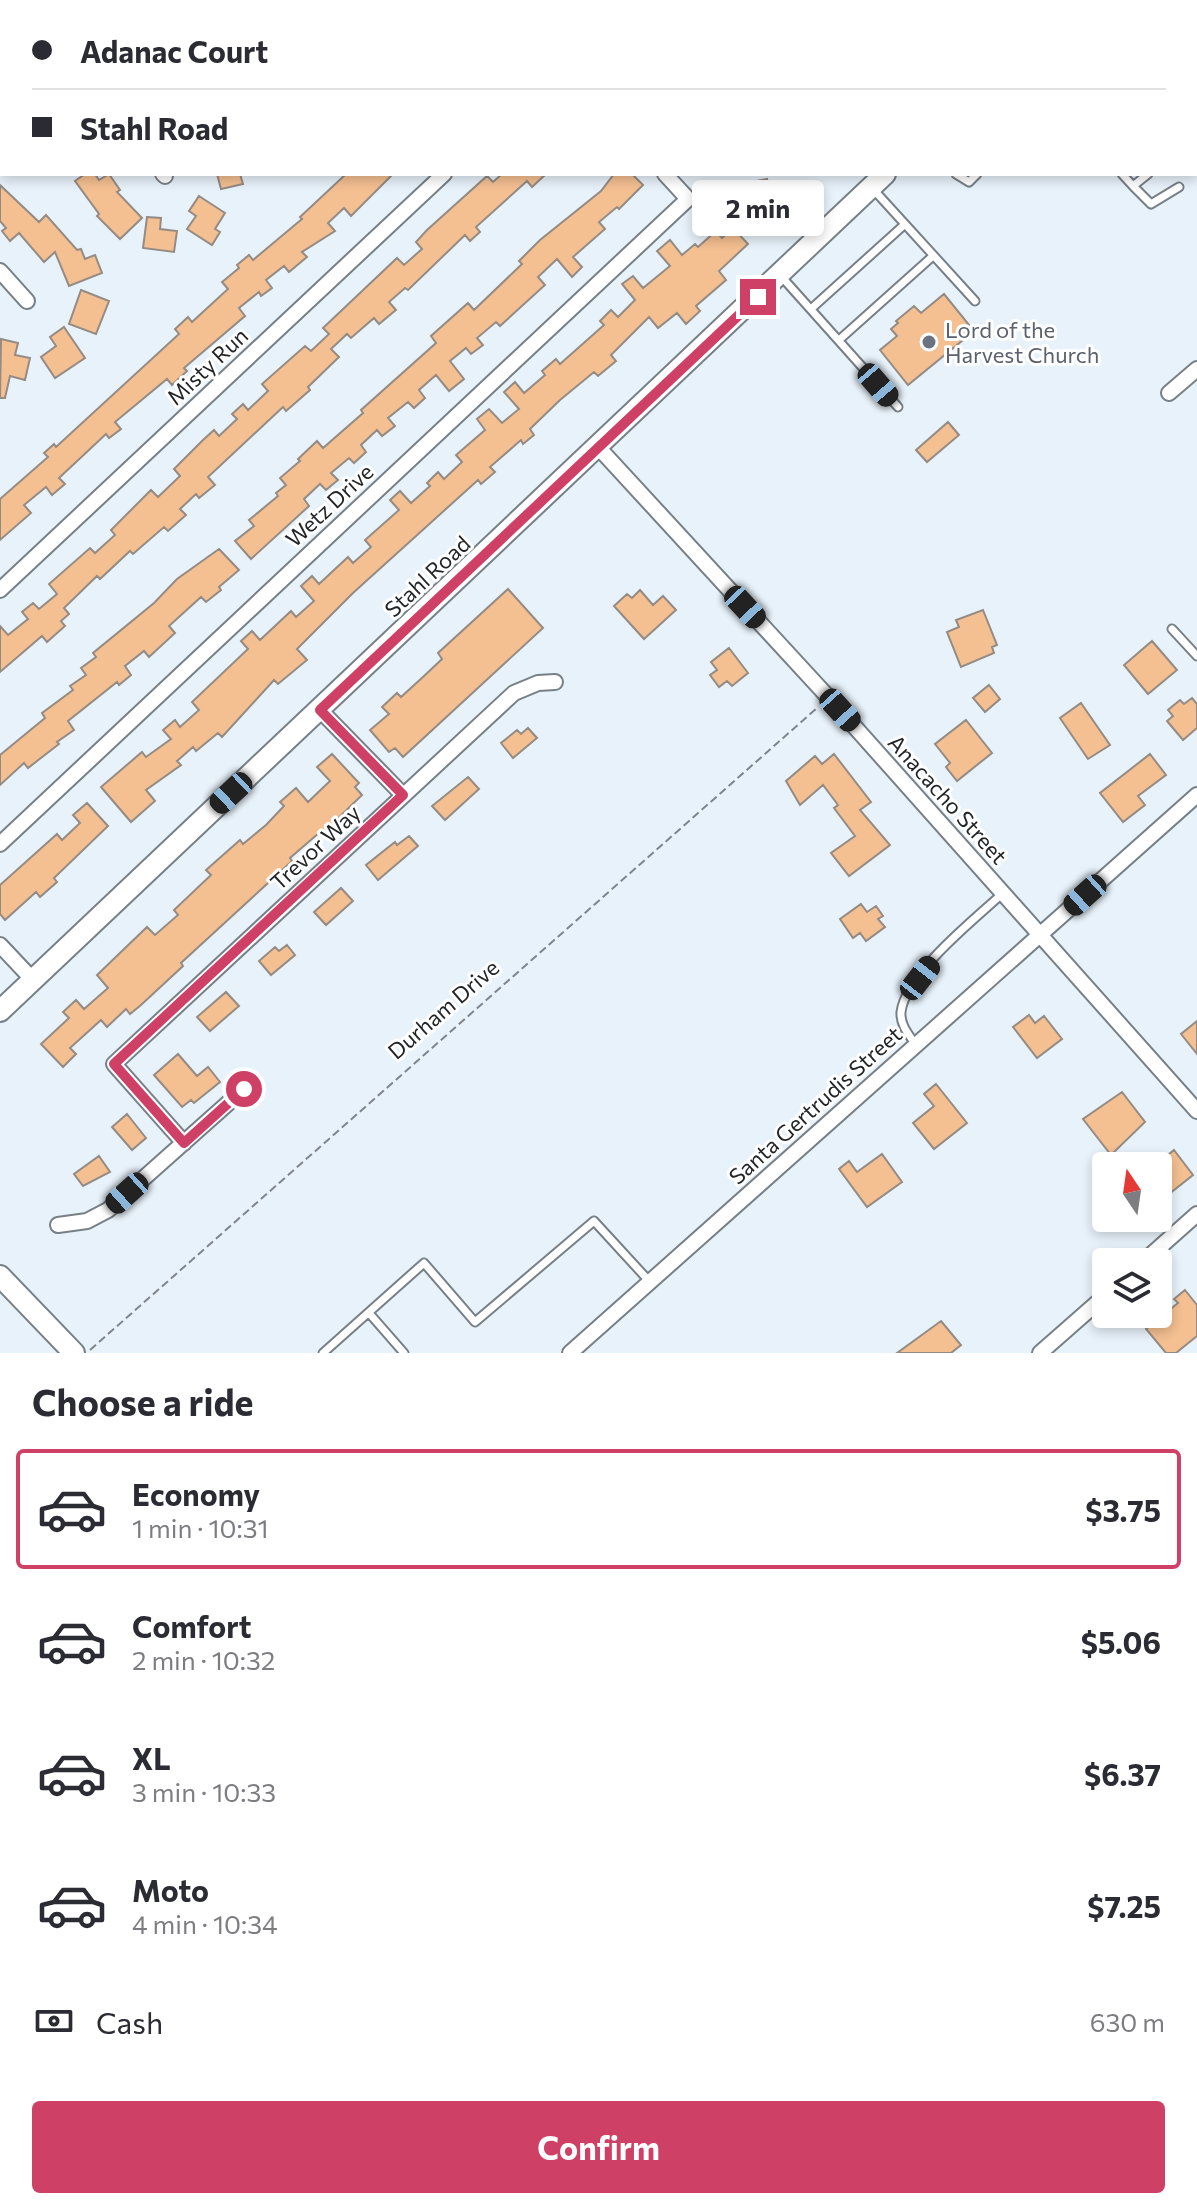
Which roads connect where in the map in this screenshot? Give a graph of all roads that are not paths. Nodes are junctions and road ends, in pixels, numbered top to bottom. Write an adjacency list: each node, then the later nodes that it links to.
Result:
1 (442, 176): 20 (street, Misty Run)
2 (667, 176): 27 (street, Wetz Drive)
3 (1124, 176): 6 (lane)
4 (1146, 176): 6 (lane)
5 (878, 181): 8 (lane); 11 (street, Stahl Road)
6 (1133, 186): 7 (lane)
7 (1179, 187)
8 (904, 225): 9 (lane); 14 (lane)
9 (933, 256): 13 (lane); 15 (lane)
10 (0, 271): 12 (street)
11 (780, 275): 14 (lane); 19 (street, Stahl Road)
12 (27, 301)
13 (975, 301)
14 (812, 308): 15 (lane)
15 (839, 340): 18 (lane)
16 (1197, 369): 17 (street)
17 (1169, 393)
18 (898, 407)
19 (598, 447): 24 (street, Stahl Road); 28 (street, Anacacho Street)
20 (0, 590)
21 (1172, 629): 22 (lane)
22 (1197, 656)
23 (555, 682): 25 (street, Trevor Way)
24 (320, 710): 25 (street); 31 (street, Stahl Road)
25 (403, 795): 36 (street, Trevor Way)
26 (1197, 795): 29 (street, Santa Gertrudis Street)
27 (0, 844)
28 (1003, 893): 29 (street, Anacacho Street); 33 (lane)
29 (1040, 935): 33 (street, Santa Gertrudis Street); 35 (street, Anacacho Street)
30 (0, 945): 31 (street)
31 (33, 980): 32 (street, Stahl Road)
32 (0, 1011)
33 (916, 1045): 41 (street, Santa Gertrudis Street)
34 (244, 1089): 36 (street)
35 (1197, 1111)
36 (184, 1143): 38 (street)
37 (1197, 1214): 39 (street)
38 (58, 1225)
39 (1159, 1248)
40 (0, 1276): 44 (street)
41 (650, 1282): 43 (lane); 47 (street, Santa Gertrudis Street)
42 (1092, 1307): 48 (street)
43 (369, 1313): 45 (lane); 46 (lane)
44 (74, 1353)
45 (323, 1353)
46 (404, 1353)
47 (570, 1353)
48 (1040, 1353)

